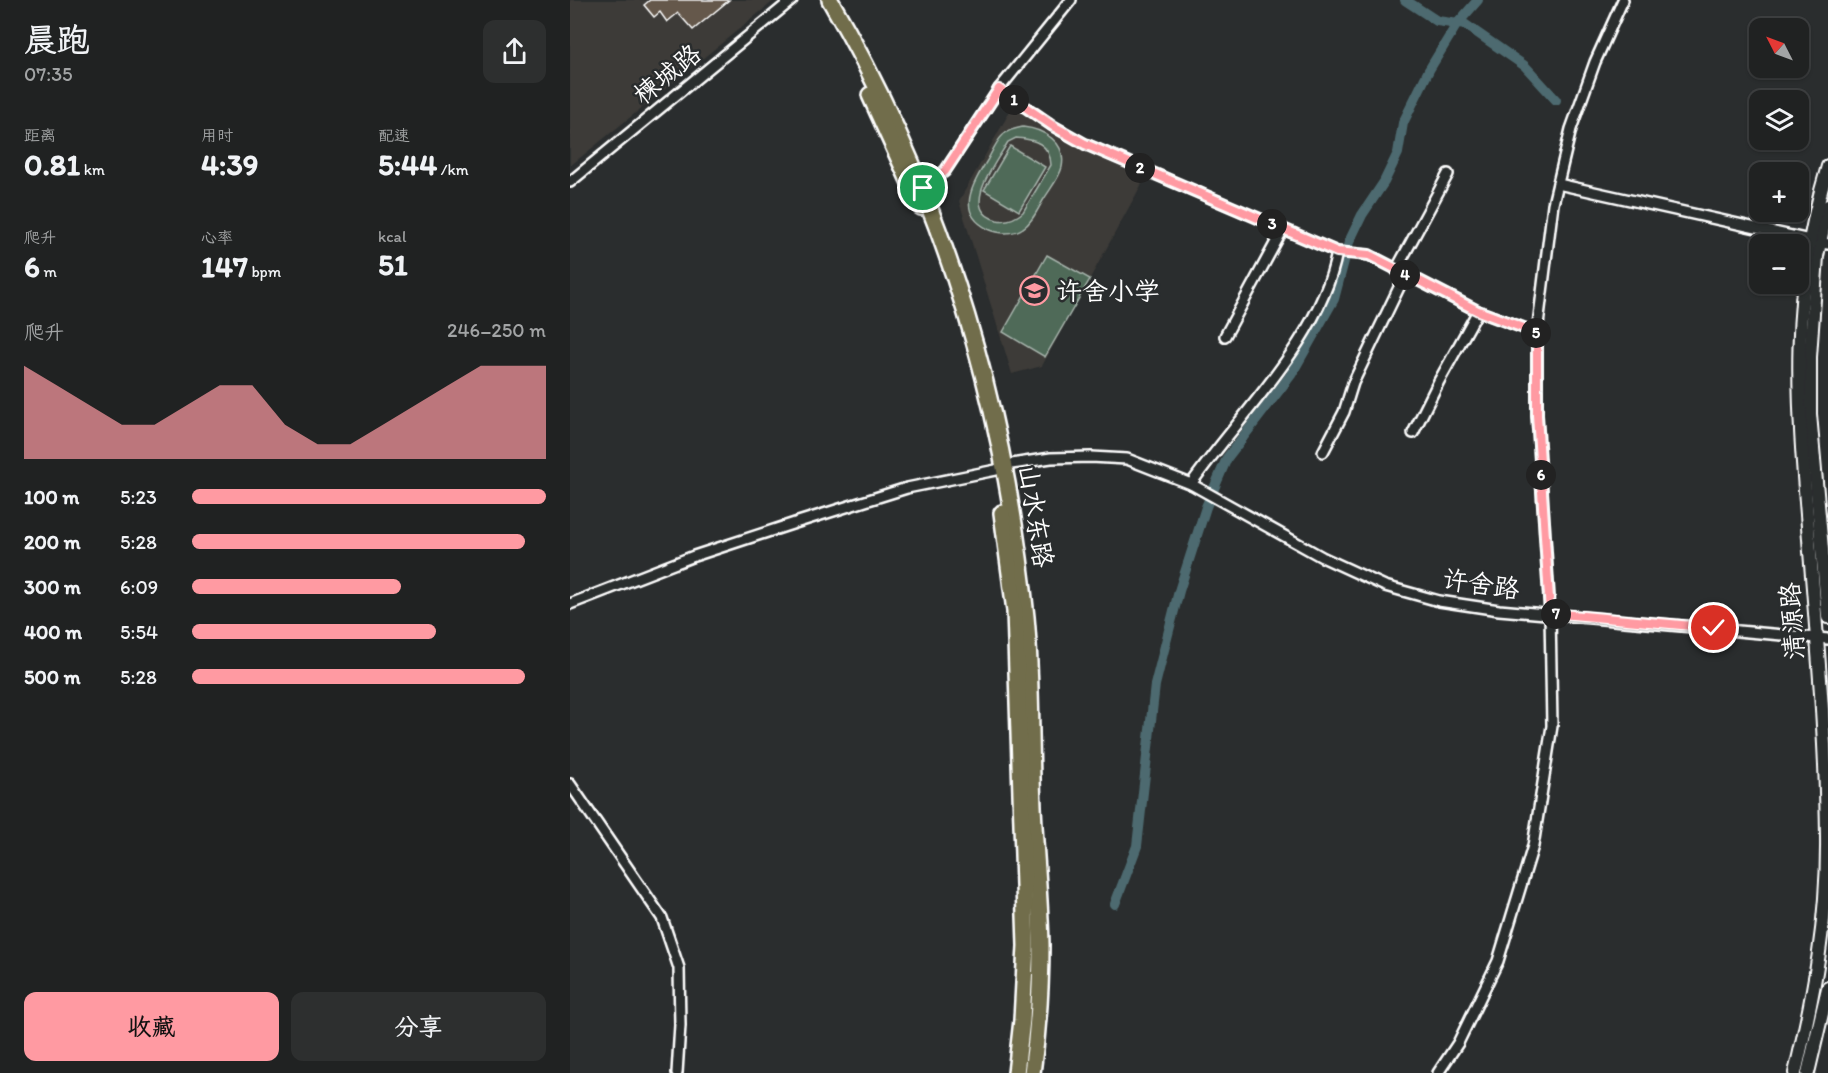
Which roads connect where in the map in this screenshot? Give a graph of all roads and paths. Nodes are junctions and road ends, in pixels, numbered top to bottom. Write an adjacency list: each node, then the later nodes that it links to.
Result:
1 (792, 0): 9 (street, 楝城路)
2 (820, 0): 11 (highway, 山水东路)
3 (830, 0): 11 (highway, 山水东路)
4 (1071, 0): 6 (street)
5 (1623, 0): 10 (street)
6 (999, 89): 11 (street); 13 (street)
7 (1828, 166): 14 (street, 清源路)
8 (1448, 174): 16 (street)
9 (570, 182)
10 (1558, 184): 14 (street); 18 (street)
11 (918, 189): 22 (highway, 山水东路)
12 (1828, 206): 14 (street, 清源路)
13 (1283, 229): 15 (street); 19 (street)
14 (1819, 242): 26 (street, 清源路); 27 (street, 清源路)
15 (1337, 252): 16 (street); 23 (street)
16 (1401, 273): 17 (street); 21 (street)
17 (1478, 311): 18 (street); 20 (street)
18 (1537, 333): 25 (street)
19 (1225, 336)
20 (1413, 432)
21 (1323, 452)
22 (1000, 467): 23 (street, 许舍路); 24 (street, 许舍路); 31 (highway, 山水东路); 32 (highway, 山水东路)
23 (1193, 486): 25 (street, 许舍路)
24 (570, 604)
25 (1550, 613): 27 (street, 许舍路); 33 (street)
26 (1828, 616)
27 (1822, 639): 34 (street, 清源路)
28 (570, 784): 30 (street)
29 (1828, 988): 35 (street)
30 (677, 1073)
31 (1016, 1073)
32 (1032, 1073)
33 (1438, 1073)
34 (1795, 1073)
35 (1808, 1073)

